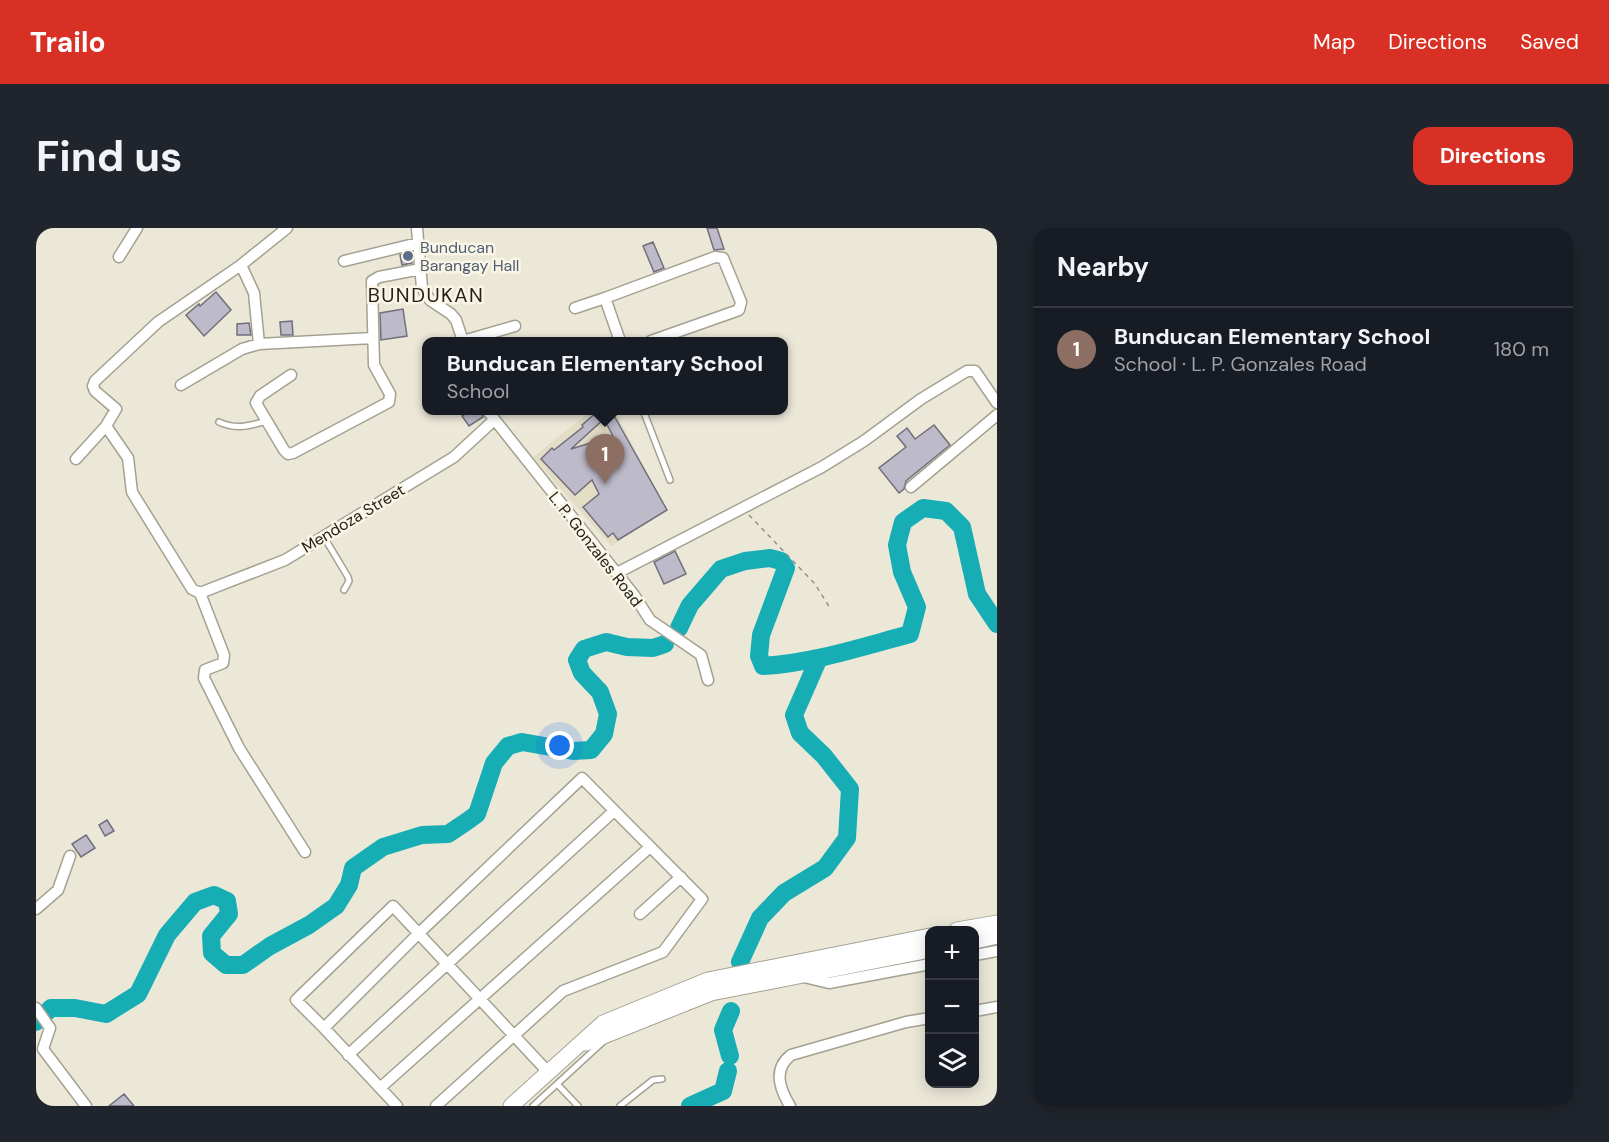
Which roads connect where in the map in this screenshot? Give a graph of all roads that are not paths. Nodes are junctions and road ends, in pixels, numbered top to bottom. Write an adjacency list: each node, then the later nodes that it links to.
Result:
1 (137, 228): 5 (street)
2 (287, 228): 7 (street)
3 (417, 228): 4 (street)
4 (418, 243): 6 (street); 8 (street)
5 (119, 257)
6 (344, 261)
7 (241, 266): 17 (street); 27 (street)
8 (421, 269): 12 (street); 16 (street)
9 (605, 298): 10 (street); 14 (street); 15 (street)
10 (575, 308)
11 (515, 326): 13 (street)
12 (462, 337)
13 (477, 337)
14 (618, 337)
15 (665, 337)
16 (373, 338): 17 (street); 24 (street)
17 (259, 344): 19 (street)
18 (291, 375): 24 (street)
19 (181, 385)
20 (997, 403): 32 (street)
21 (489, 415): 25 (street, L. P. Gonzales Road)
22 (645, 415): 29 (lane)
23 (997, 415): 30 (street)
24 (267, 421): 26 (lane)
25 (493, 421): 31 (street, Mendoza Street); 32 (street, L. P. Gonzales Road)
26 (219, 423)
27 (106, 426): 28 (street); 34 (street)
28 (76, 459)
29 (670, 480)
30 (911, 487)
31 (324, 536): 33 (lane); 34 (street, Mendoza Street)
32 (617, 573): 35 (street, L. P. Gonzales Road)
33 (344, 590)
34 (200, 593): 38 (street)
35 (708, 680)
36 (614, 811): 37 (street); 45 (street); 52 (street)
37 (650, 847): 40 (street); 57 (street)
38 (305, 852)
39 (70, 856): 41 (street)
40 (681, 878): 42 (street); 64 (street)
41 (36, 909)
42 (640, 914)
43 (997, 923): 44 (main road)
44 (979, 926)
45 (418, 934): 52 (street); 62 (street); 62 (street)
46 (997, 936): 48 (main road)
47 (925, 937): 54 (main road)
48 (979, 940)
49 (925, 951): 55 (main road)
50 (997, 951): 51 (street)
51 (979, 954)
52 (447, 964): 57 (street); 66 (street)
53 (925, 965): 55 (street)
54 (763, 976): 55 (main road); 56 (main road)
55 (801, 976)
56 (710, 986): 63 (main road); 65 (main road)
57 (480, 999): 64 (street); 69 (street)
58 (997, 1007): 60 (street)
59 (36, 1008): 70 (street)
60 (979, 1010)
61 (925, 1019): 77 (street)
62 (324, 1028): 66 (street)
63 (609, 1034): 65 (main road); 67 (lane)
64 (513, 1036): 67 (street); 72 (street)
65 (581, 1045): 67 (main road)
66 (348, 1055): 69 (street)
67 (552, 1078): 73 (main road); 74 (lane); 75 (lane)
68 (662, 1079): 76 (lane)
69 (380, 1088): 71 (street)
70 (86, 1106)
71 (397, 1106)
72 (436, 1106)
73 (512, 1106)
74 (533, 1106)
75 (578, 1106)
76 (620, 1106)
77 (790, 1106)

